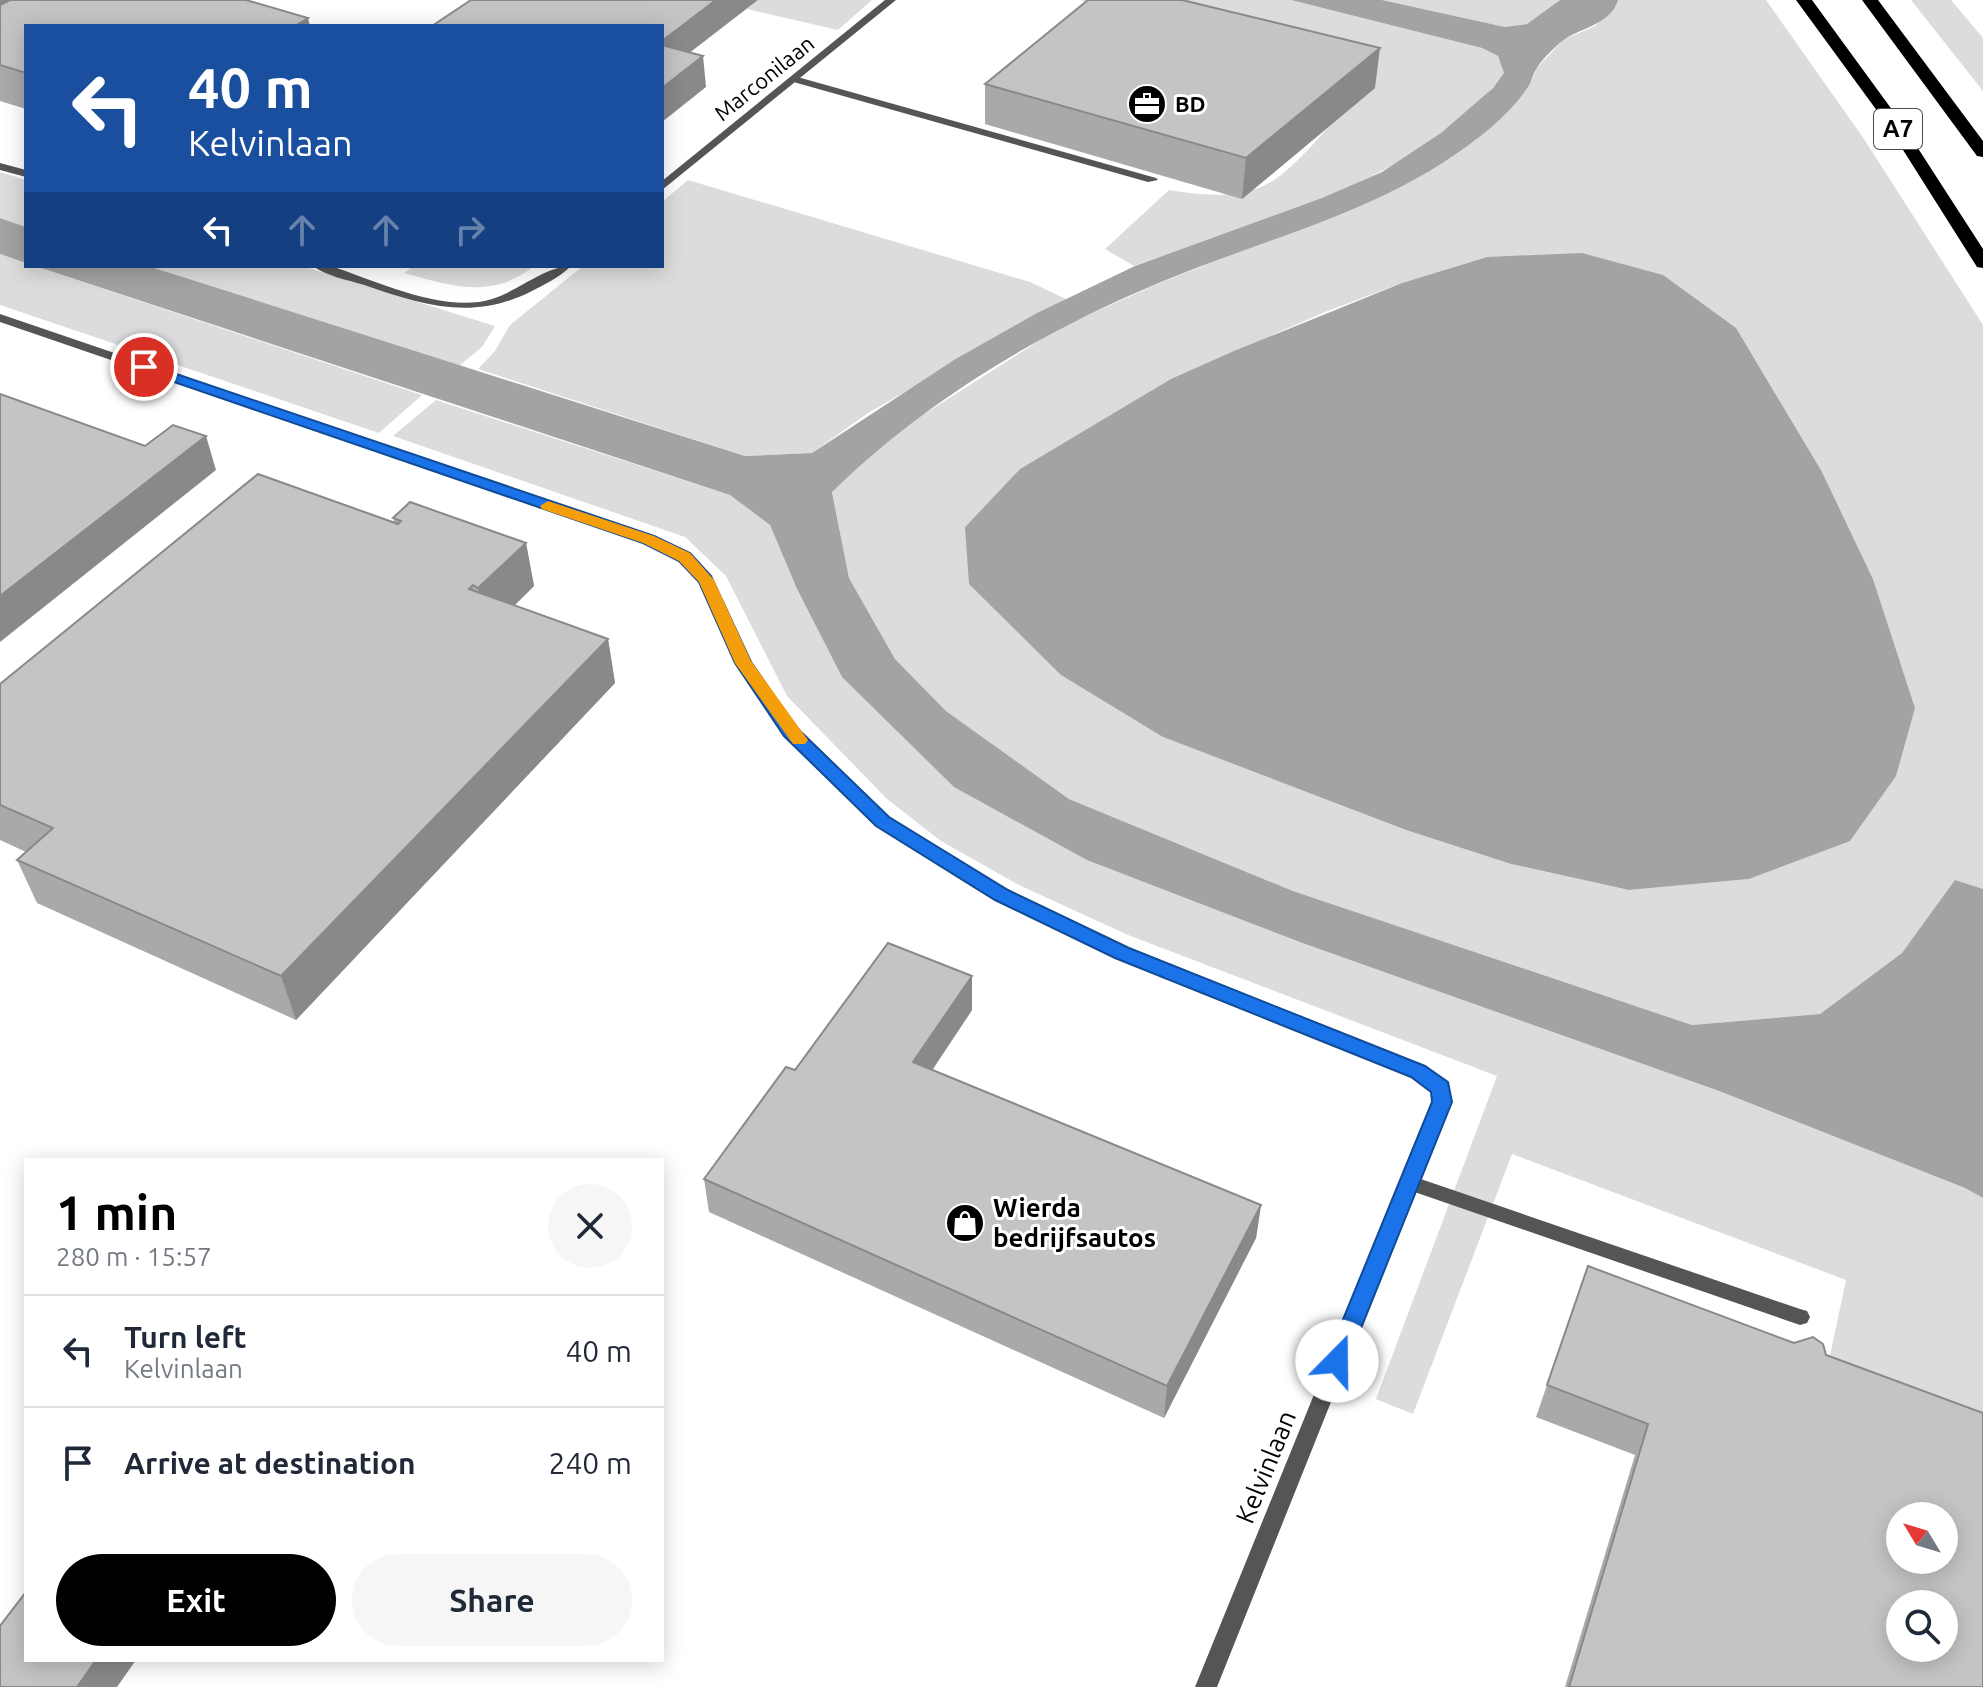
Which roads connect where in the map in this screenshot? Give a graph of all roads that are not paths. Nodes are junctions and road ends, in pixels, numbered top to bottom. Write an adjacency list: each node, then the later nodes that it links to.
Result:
1 (891, 0): 4 (street, Marconilaan)
2 (1804, 0): 10 (highway, A7)
3 (1870, 0): 5 (highway, A7)
4 (794, 79): 8 (street); 9 (street, Marconilaan)
5 (1983, 152)
6 (0, 166): 7 (street)
7 (24, 173)
8 (1152, 180)
9 (664, 185)
10 (1983, 263)
11 (325, 268): 12 (street)
12 (563, 268)
13 (0, 318): 14 (street, Kelvinlaan)
14 (1409, 1183): 15 (street); 16 (street, Kelvinlaan)
15 (1800, 1317)
16 (1206, 1687)

